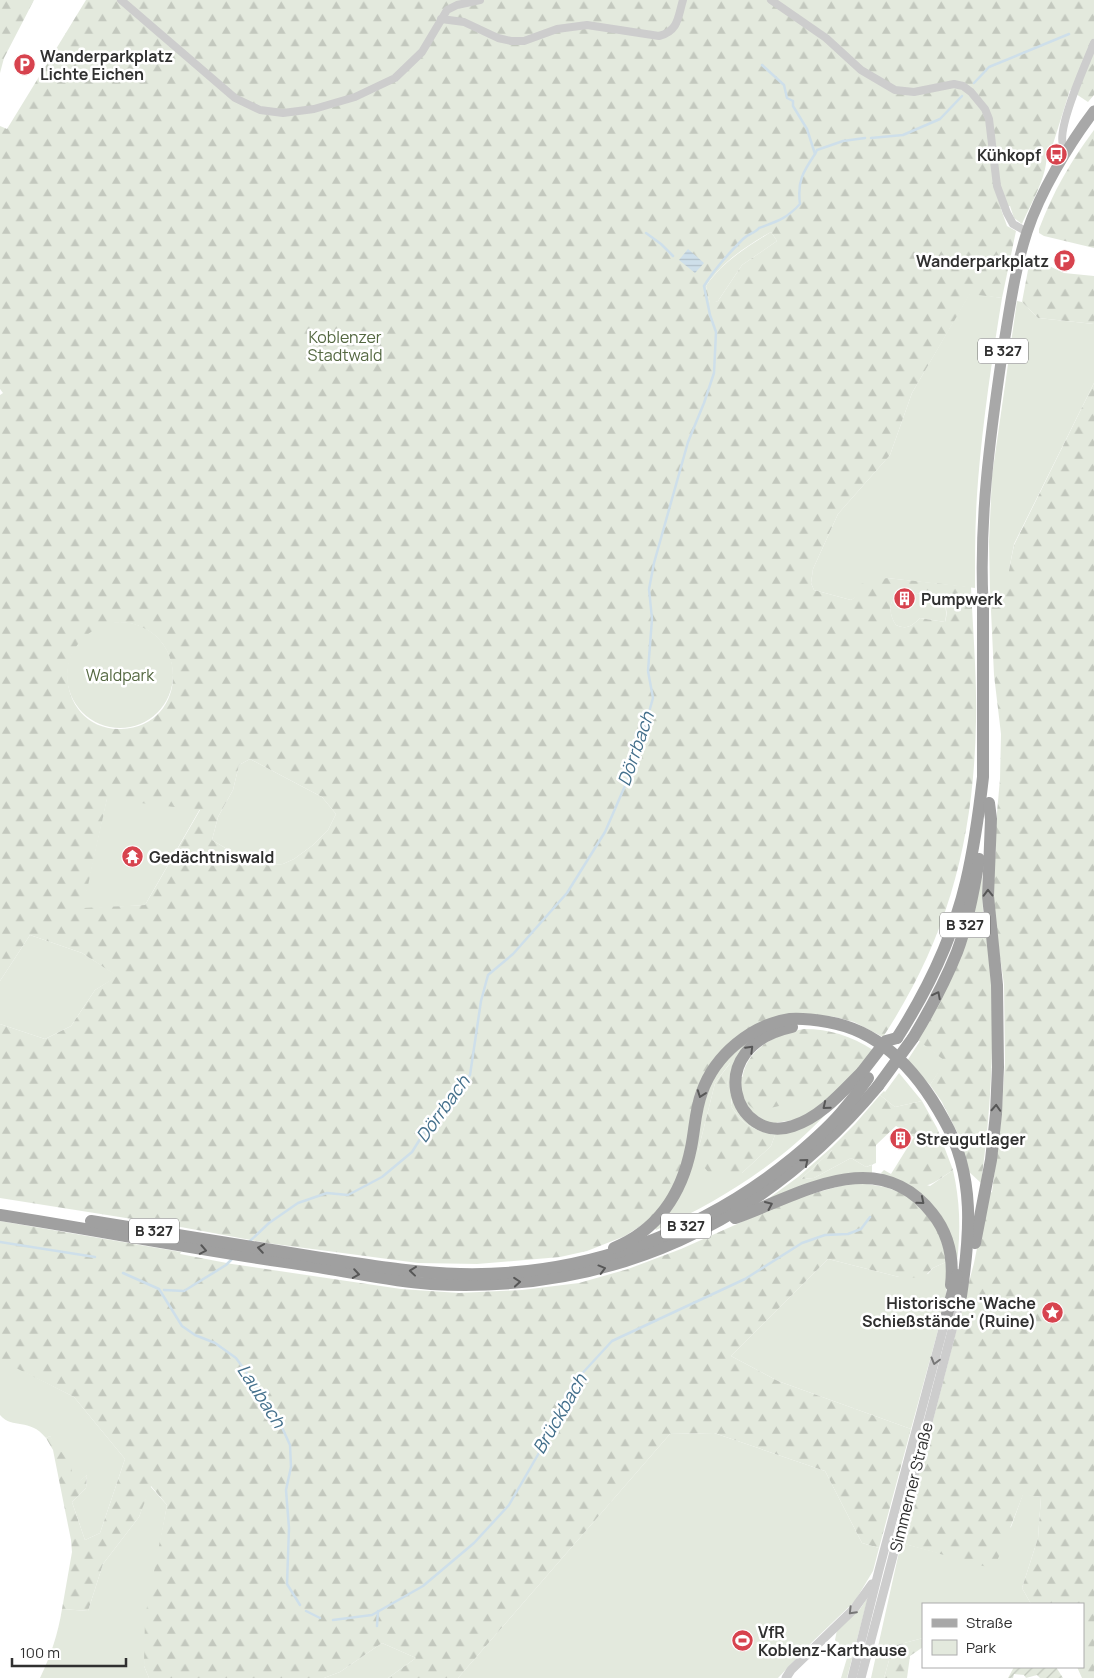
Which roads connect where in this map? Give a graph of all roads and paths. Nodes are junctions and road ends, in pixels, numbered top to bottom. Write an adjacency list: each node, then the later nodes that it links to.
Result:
1 (121, 0): 5 (street)
2 (480, 0): 5 (street)
3 (683, 0): 5 (street)
4 (771, 0): 9 (street)
5 (441, 19)
6 (1094, 43): 8 (street)
7 (1094, 110): 8 (main road, B 327)
8 (1069, 148): 9 (main road, B 327)
9 (1027, 232): 10 (main road, B 327)
10 (983, 603): 11 (highway, B 327); 12 (highway, B 327)
11 (989, 803): 12 (highway, B 327, one-way to 11); 19 (highway, one-way to 11)
12 (904, 1035): 13 (highway, B 327)
13 (869, 1079): 16 (highway, B 327, one-way to 13); 18 (highway, B 327); 20 (highway, one-way to 20)
14 (0, 1206): 17 (highway, B 327, one-way to 14)
15 (0, 1215): 17 (highway, B 327, one-way to 17)
16 (706, 1228): 17 (highway, B 327, one-way to 16); 20 (highway, one-way to 20)
17 (308, 1261): 18 (highway, B 327, one-way to 17)
18 (582, 1261): 19 (highway, one-way to 18)
19 (961, 1296): 24 (street, Simmerner Straße)
20 (947, 1314): 21 (street, Simmerner Straße, one-way to 21)
21 (879, 1570): 22 (street, one-way to 22); 23 (street, Simmerner Straße)
22 (786, 1678)
23 (852, 1678)
24 (862, 1678)

